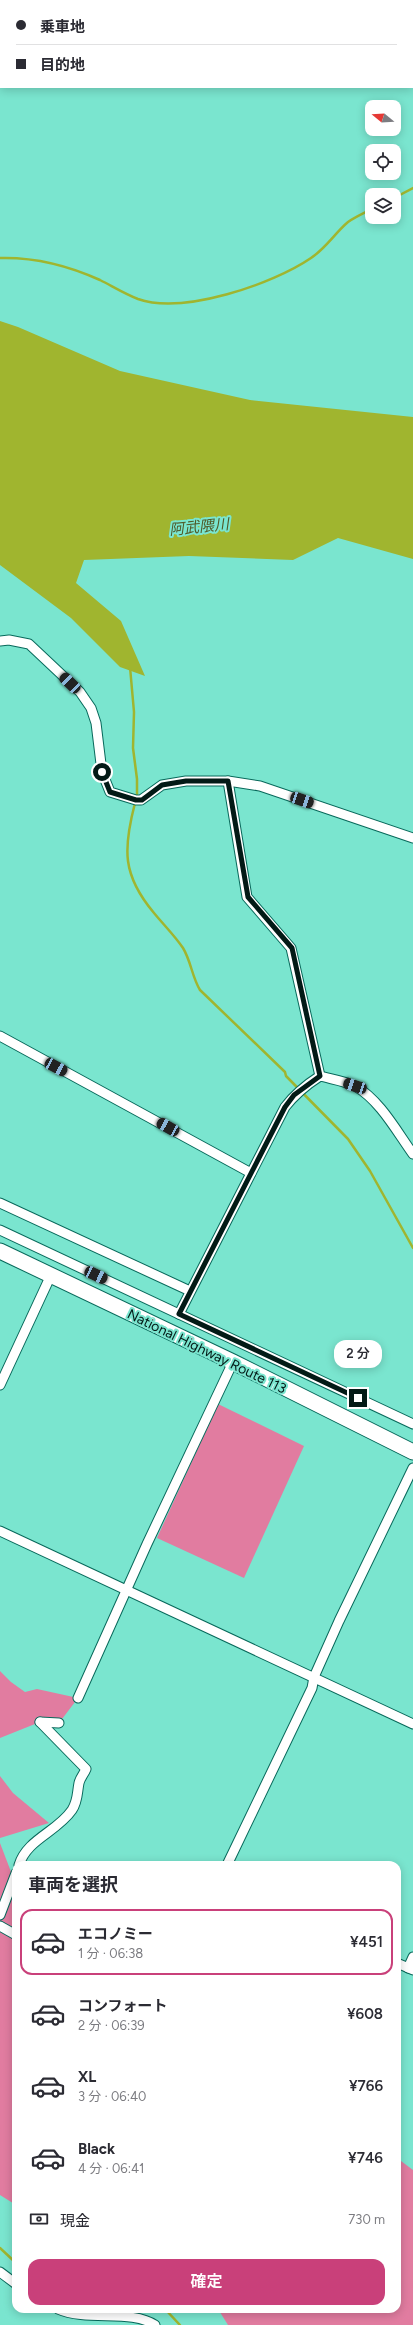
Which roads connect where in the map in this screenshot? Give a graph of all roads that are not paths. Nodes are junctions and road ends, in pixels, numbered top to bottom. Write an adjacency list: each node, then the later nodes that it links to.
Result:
1 (0, 641): 2 (street)
2 (228, 781): 3 (street); 5 (street)
3 (413, 838)
4 (0, 1036): 7 (street)
5 (320, 1076): 6 (street); 7 (street)
6 (413, 1154)
7 (251, 1173): 12 (street)
8 (0, 1203): 12 (street)
9 (0, 1230): 13 (street)
10 (0, 1251): 11 (highway, National Highway Route 113)
11 (51, 1275): 14 (highway, National Highway Route 113); 15 (street)
12 (190, 1291): 13 (street)
13 (179, 1314): 16 (street)
14 (233, 1362): 17 (highway, National Highway Route 113); 20 (street)
15 (0, 1385)
16 (413, 1424)
17 (413, 1452)
18 (413, 1468): 21 (street)
19 (0, 1531): 20 (street)
20 (128, 1590): 21 (street); 22 (street)
21 (314, 1677): 24 (street); 26 (street)
22 (78, 1698)
23 (59, 1723): 25 (street)
24 (413, 1724)
25 (20, 1861)
26 (229, 1861)
27 (12, 1884): 28 (street)
28 (0, 1915)
29 (0, 1926): 30 (street)
30 (12, 1933)
31 (413, 1957): 32 (street)
32 (410, 1969)
33 (0, 2272): 34 (street)
34 (12, 2281)
35 (72, 2313): 36 (street)
36 (155, 2325)

